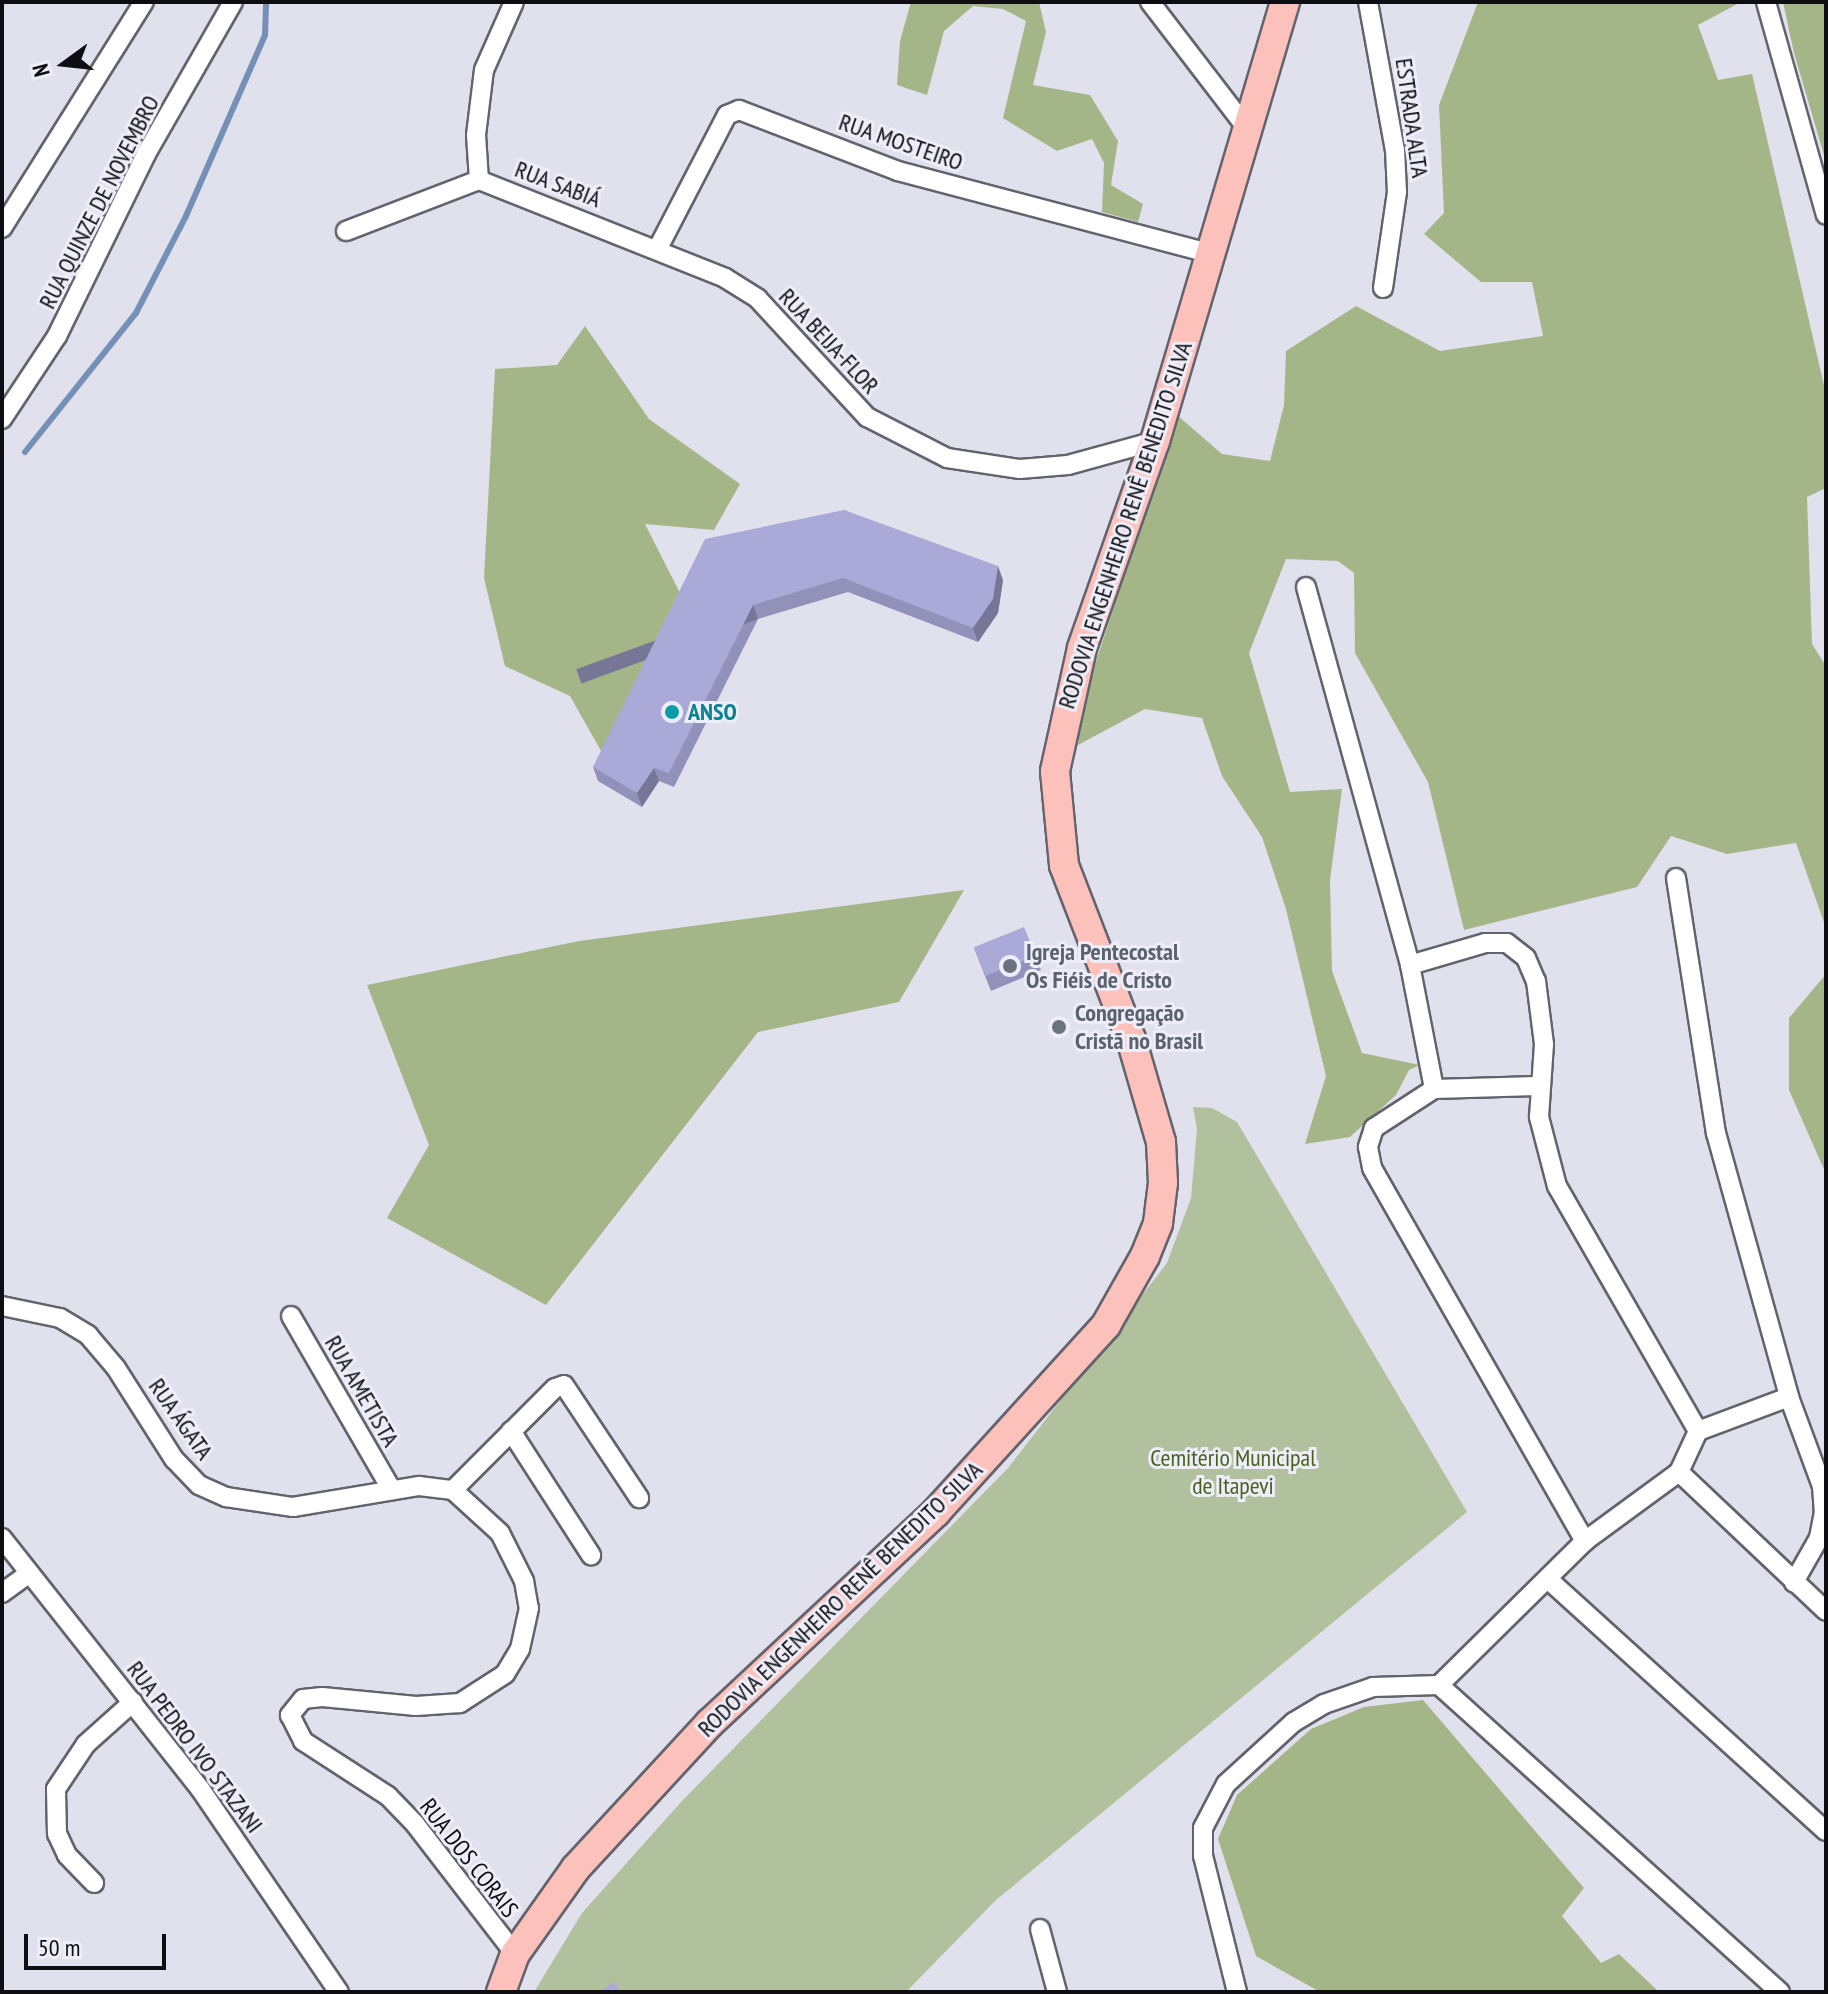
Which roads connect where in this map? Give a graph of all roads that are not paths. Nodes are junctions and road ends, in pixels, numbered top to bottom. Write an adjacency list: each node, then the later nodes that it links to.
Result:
1 (144, 2): 11 (street)
2 (233, 2): 16 (street, RUA QUINZE DE NOVEMBRO)
3 (514, 2): 9 (street, RUA SABIÁ)
4 (1150, 2): 8 (street)
5 (1285, 2): 8 (main road, RODOVIA ENGENHEIRO RENÊ BENEDITO SILVA)
6 (1368, 2): 15 (street, ESTRADA ALTA)
7 (1766, 2): 10 (street)
8 (1246, 127): 14 (main road, RODOVIA ENGENHEIRO RENÊ BENEDITO SILVA)
9 (479, 180): 12 (street); 13 (street, RUA SABIÁ)
10 (1826, 215)
11 (2, 228)
12 (346, 231)
13 (658, 248): 14 (street, RUA MOSTEIRO); 17 (street, RUA BEIJA-FLOR)
14 (1208, 253): 17 (main road, RODOVIA ENGENHEIRO RENÊ BENEDITO SILVA)
15 (1383, 288)
16 (2, 419)
17 (1155, 441): 45 (main road, RODOVIA ENGENHEIRO RENÊ BENEDITO SILVA)
18 (1306, 587): 20 (street)
19 (1676, 878): 25 (street)
20 (1410, 965): 21 (street); 22 (street)
21 (1537, 1086): 22 (street); 27 (street)
22 (1434, 1089): 33 (street)
23 (2, 1306): 29 (street, RUA ÁGATA)
24 (291, 1316): 29 (street, RUA AMETISTA)
25 (1789, 1397): 27 (street); 37 (street)
26 (511, 1431): 30 (street); 31 (street); 34 (street)
27 (1698, 1431): 28 (street)
28 (1679, 1472): 33 (street); 37 (street)
29 (392, 1490): 30 (street)
30 (453, 1490): 45 (street, RUA DOS CORAIS)
31 (639, 1498)
32 (2, 1538): 35 (street, RUA PEDRO IVO STAZANI)
33 (1585, 1541): 36 (street)
34 (591, 1555)
35 (27, 1575): 38 (street); 41 (street, RUA PEDRO IVO STAZANI)
36 (1550, 1581): 40 (street); 42 (street)
37 (1794, 1582): 39 (street)
38 (2, 1593)
39 (1826, 1611)
40 (1439, 1685): 49 (street); 50 (street)
41 (133, 1702): 43 (street); 46 (street, RUA PEDRO IVO STAZANI)
42 (1826, 1831)
43 (94, 1883)
44 (1040, 1929): 48 (street)
45 (515, 1954): 47 (main road, RODOVIA ENGENHEIRO RENÊ BENEDITO SILVA)
46 (339, 1992)
47 (501, 1992)
48 (1057, 1992)
49 (1237, 1992)
50 (1780, 1992)

